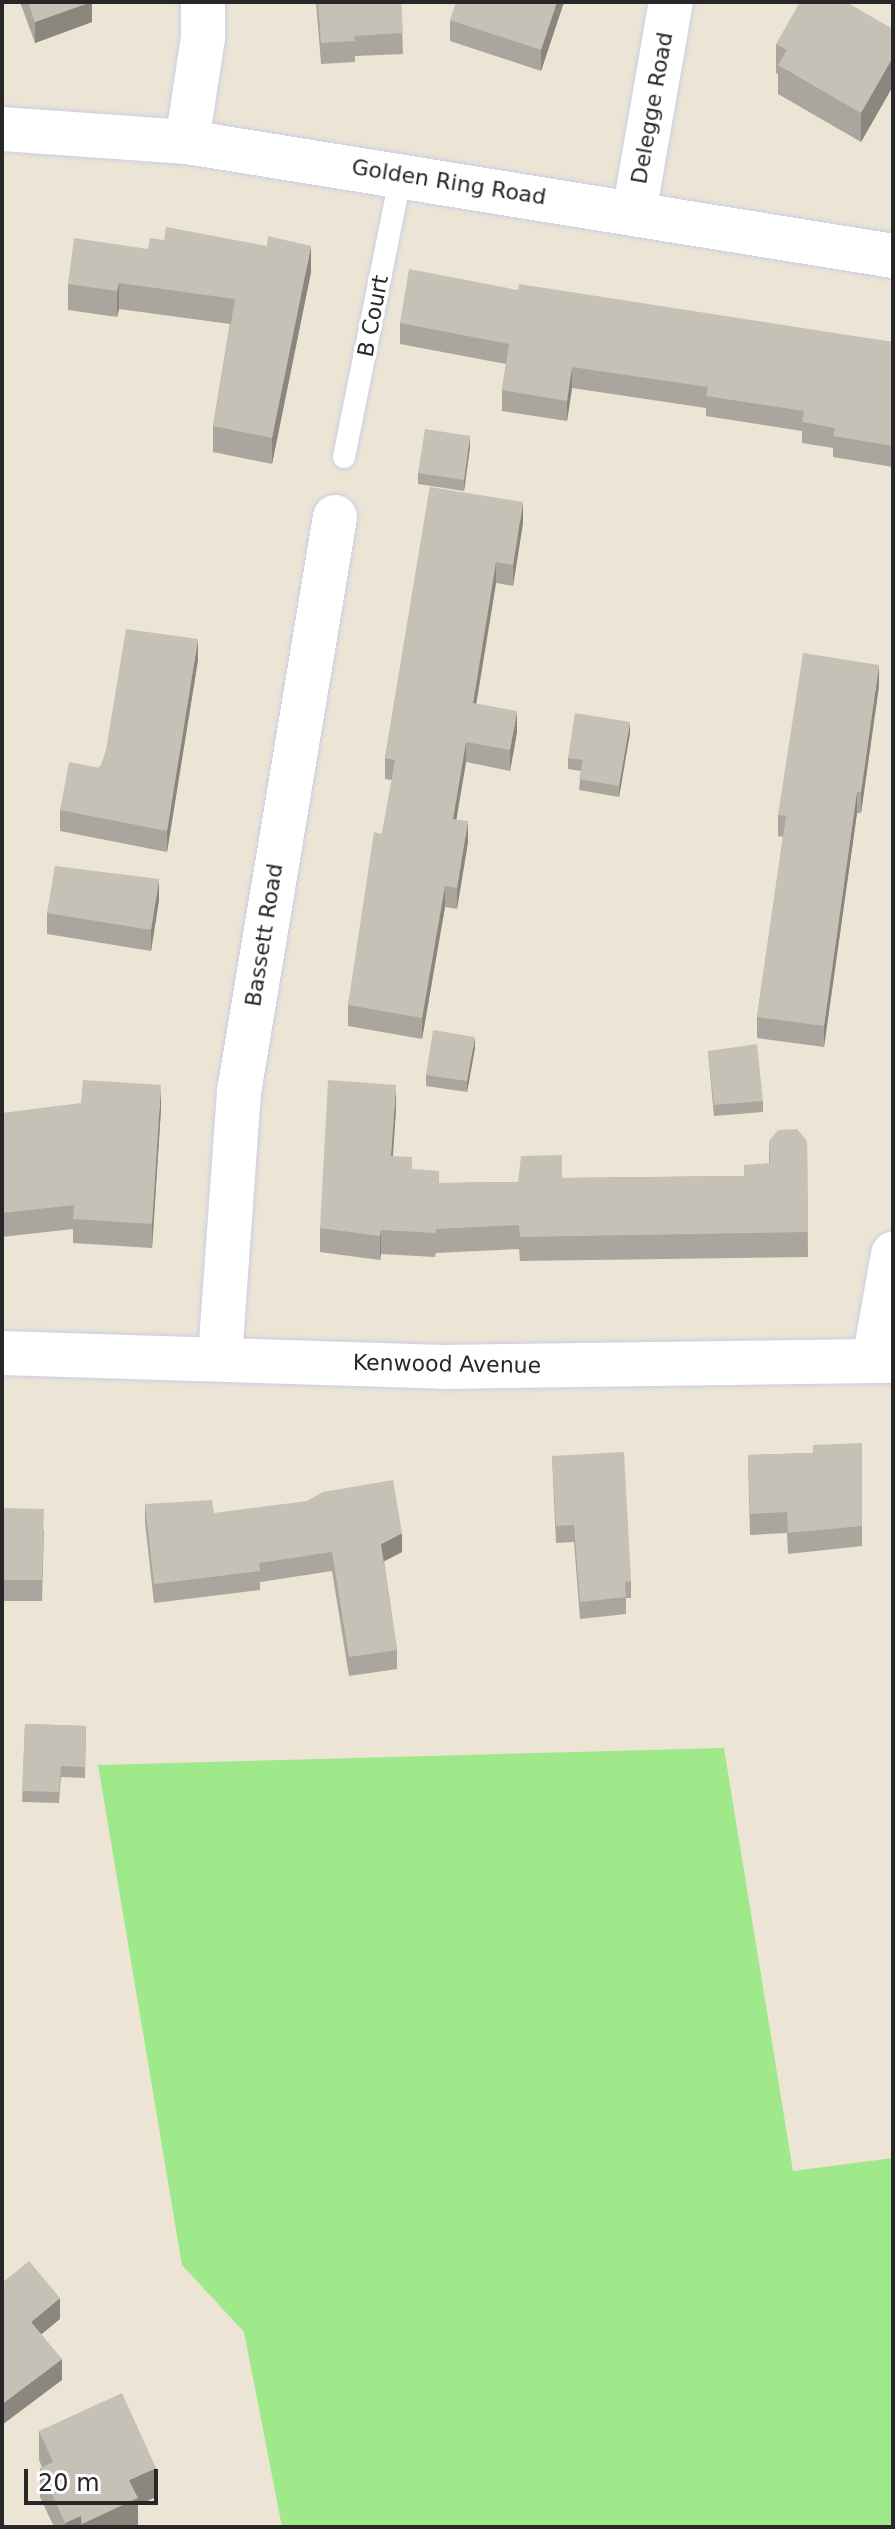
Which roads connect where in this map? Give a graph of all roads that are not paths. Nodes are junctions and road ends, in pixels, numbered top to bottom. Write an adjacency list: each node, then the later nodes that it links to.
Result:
1 (203, 2): 4 (street)
2 (671, 2): 6 (street, Delegge Road)
3 (2, 129): 4 (street, Golden Ring Road)
4 (187, 142): 5 (street, Golden Ring Road)
5 (401, 174): 6 (street, Golden Ring Road); 8 (lane, B Court)
6 (634, 213): 7 (street, Golden Ring Road)
7 (893, 256)
8 (344, 457)
9 (335, 517): 12 (street, Bassett Road)
10 (893, 1254): 13 (street)
11 (2, 1353): 12 (street, Kenwood Avenue)
12 (220, 1357): 13 (street, Kenwood Avenue)
13 (884, 1361)

